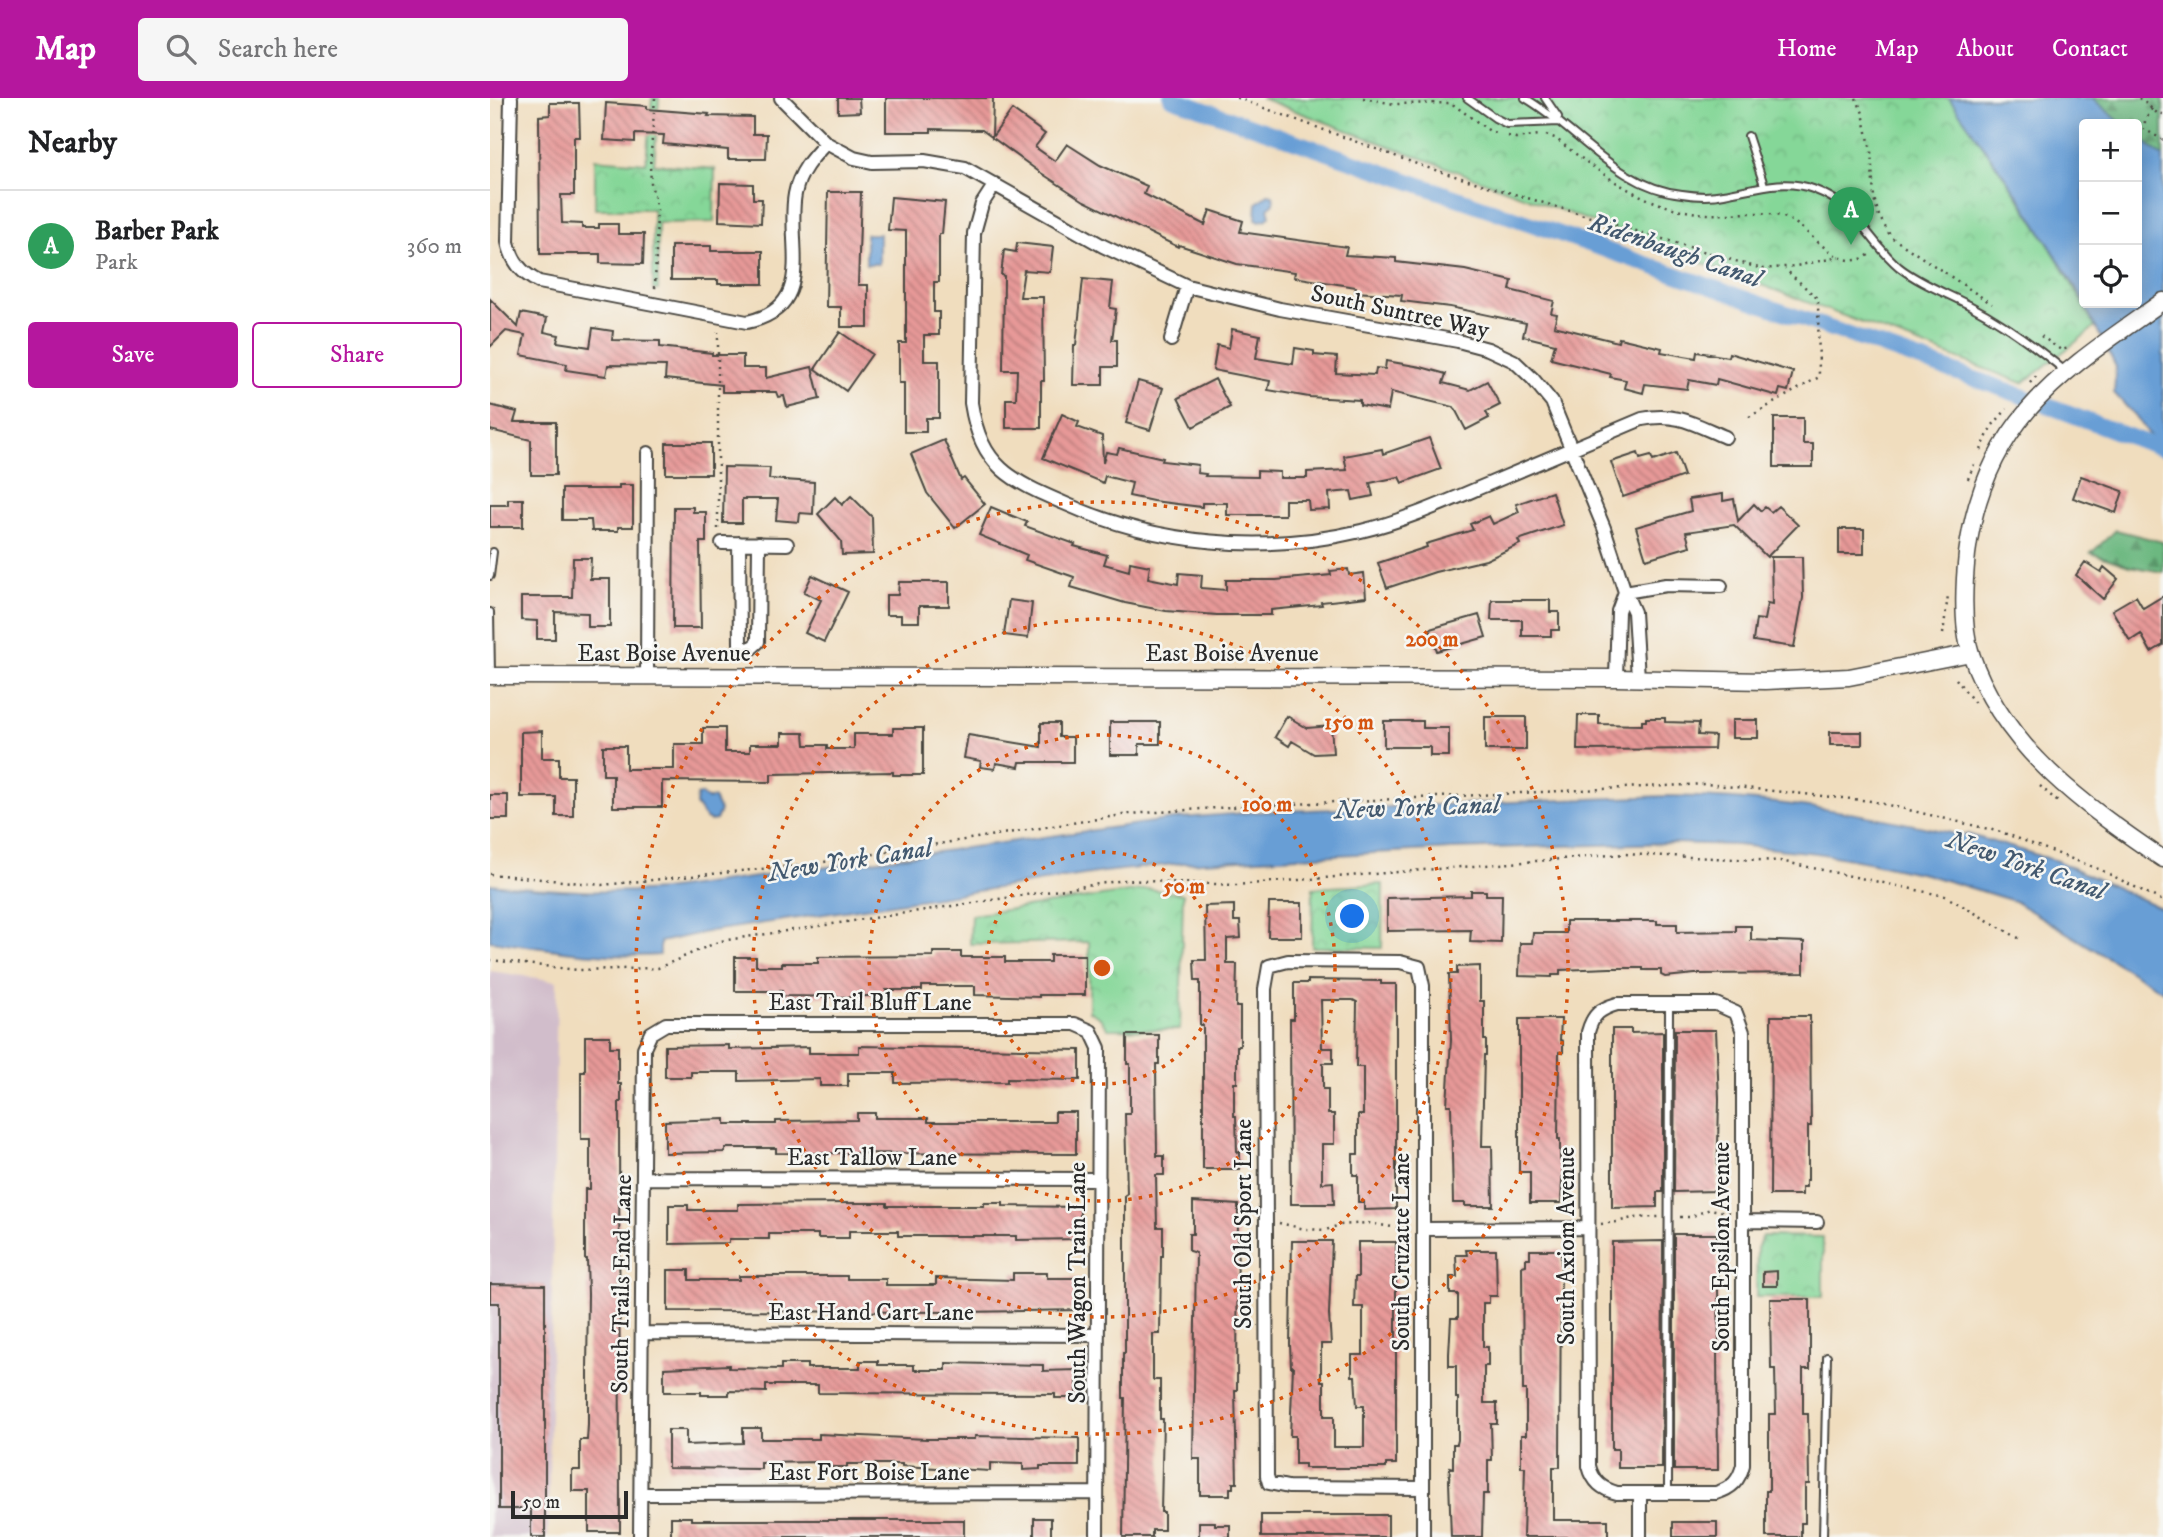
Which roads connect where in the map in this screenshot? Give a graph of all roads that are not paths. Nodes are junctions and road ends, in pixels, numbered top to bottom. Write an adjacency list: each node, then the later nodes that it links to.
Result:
1 (511, 98): 8 (street)
2 (781, 98): 8 (street, South Suntree Way)
3 (1467, 98): 6 (lane)
4 (1525, 98): 6 (lane)
5 (1545, 98): 6 (lane)
6 (1561, 122): 10 (lane)
7 (1748, 136): 10 (lane)
8 (826, 143): 9 (street, South Suntree Way)
9 (995, 184): 11 (street, South Suntree Way); 16 (street)
10 (1763, 186): 14 (lane)
11 (1187, 286): 13 (street); 16 (street, South Suntree Way)
12 (2163, 301): 14 (street)
13 (1171, 340)
14 (2065, 371): 28 (street)
15 (1725, 438): 16 (street)
16 (1570, 449): 25 (street, South Suntree Way)
17 (648, 453): 30 (street)
18 (720, 538): 19 (street)
19 (740, 543): 20 (street); 27 (street)
20 (759, 543): 21 (street); 27 (street)
21 (786, 544)
22 (493, 552): 23 (lane)
23 (490, 576)
24 (1721, 586): 25 (street)
25 (1625, 593): 32 (street); 33 (street, South Suntree Way)
26 (490, 612): 29 (lane)
27 (748, 651): 31 (street)
28 (1970, 653): 33 (street, East Boise Avenue); 34 (street)
29 (490, 676): 30 (street, East Boise Avenue)
30 (647, 676): 31 (street, East Boise Avenue)
31 (748, 676): 32 (street, East Boise Avenue)
32 (1616, 678): 33 (street, East Boise Avenue)
33 (1638, 678)
34 (2163, 859)
35 (1419, 967): 44 (street, South Cruzatte Lane); 48 (street, South Old Sport Lane)
36 (1669, 1004): 41 (street, South Epsilon Avenue); 43 (street, South Axiom Avenue); 51 (lane)
37 (1091, 1031): 38 (street, East Trail Bluff Lane); 40 (street, South Wagon Train Lane)
38 (651, 1033): 39 (street, South Trails End Lane)
39 (644, 1178): 40 (street, East Tallow Lane); 45 (street, South Trails End Lane)
40 (1099, 1179): 46 (street, South Wagon Train Lane)
41 (1743, 1221): 42 (street); 51 (street, South Epsilon Avenue)
42 (1817, 1222)
43 (1588, 1228): 44 (street); 50 (street, South Axiom Avenue)
44 (1423, 1229): 48 (street, South Cruzatte Lane)
45 (643, 1334): 46 (street, East Hand Cart Lane); 52 (street, South Trails End Lane)
46 (1098, 1335): 49 (street, South Wagon Train Lane)
47 (1827, 1356): 57 (lane)
48 (1423, 1488): 55 (street, South Cruzatte Lane)
49 (1097, 1493): 52 (street, East Fort Boise Lane); 54 (street, South Wagon Train Lane)
50 (1640, 1493): 51 (street); 56 (street)
51 (1668, 1493)
52 (640, 1494): 53 (street, South Trails End Lane)
53 (640, 1537)
54 (1097, 1537)
55 (1423, 1537)
56 (1640, 1537)
57 (1823, 1537)

